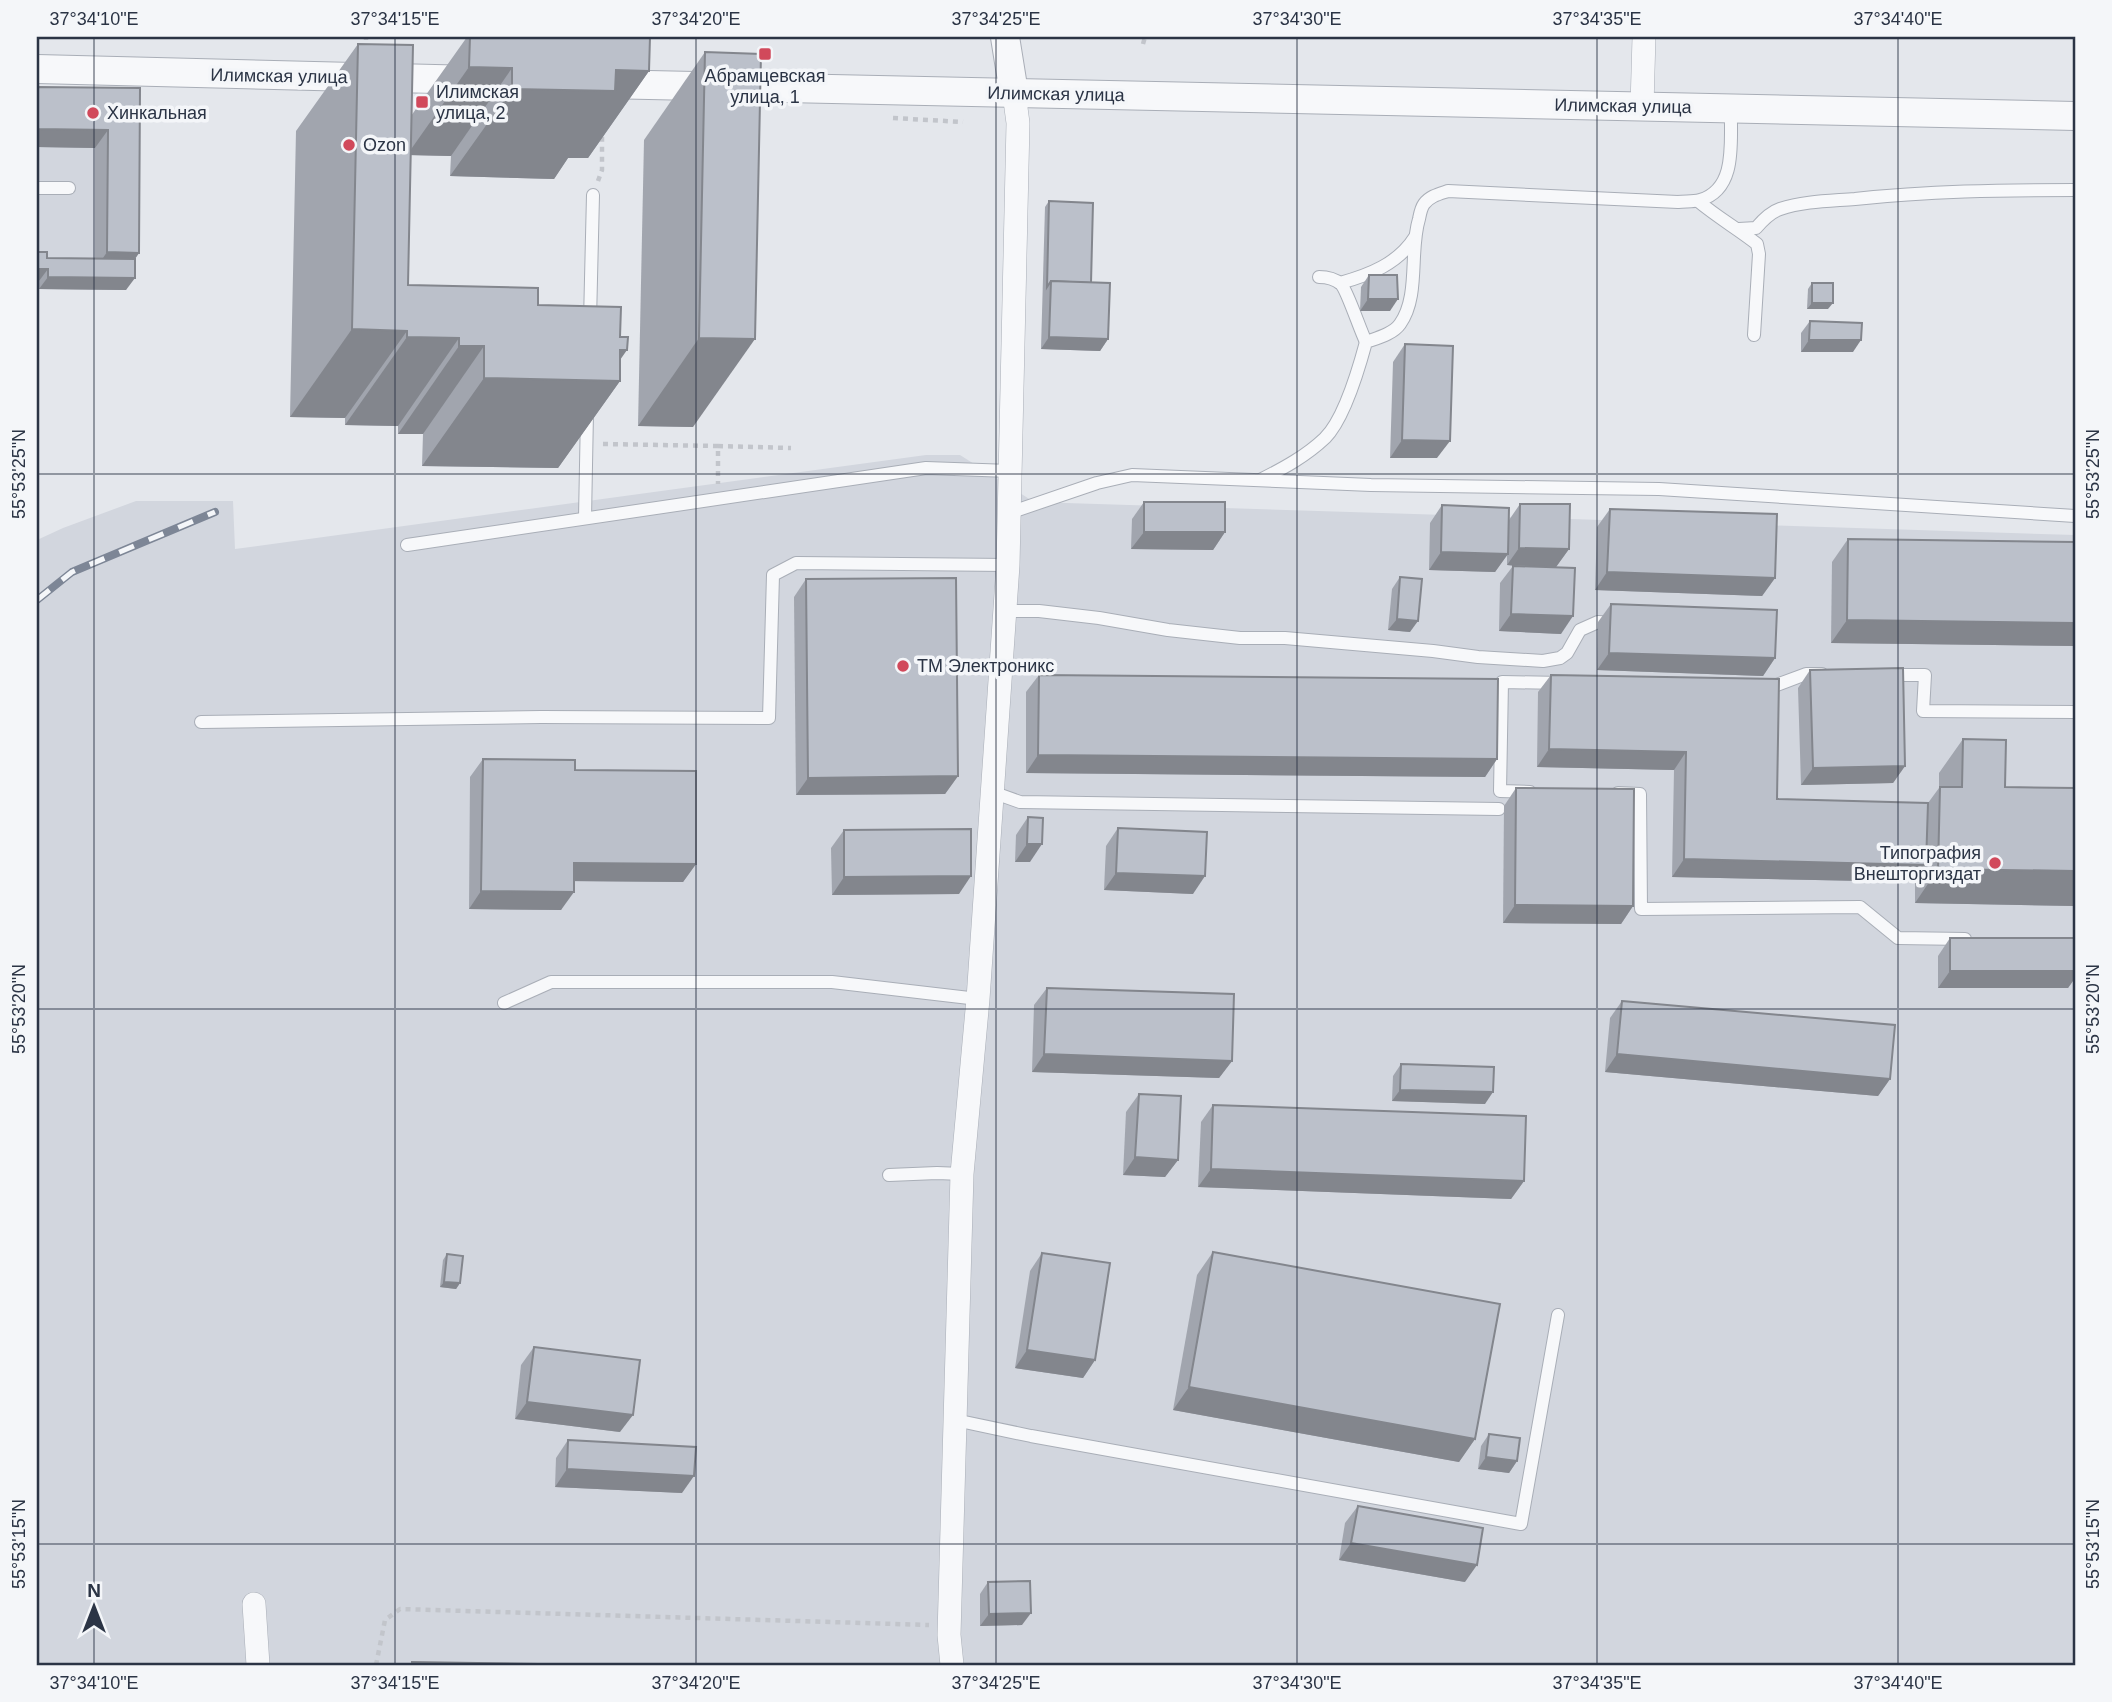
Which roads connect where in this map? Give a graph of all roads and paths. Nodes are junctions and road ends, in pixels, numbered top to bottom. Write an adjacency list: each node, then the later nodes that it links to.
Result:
1 (366, 37): 6 (path)
2 (1005, 37): 10 (street)
3 (1145, 37): 5 (path)
4 (1644, 37): 11 (street)
5 (1143, 44)
6 (366, 56)
7 (37, 69): 8 (street, Илимская улица)
8 (504, 81)
9 (573, 83): 10 (street, Илимская улица)
10 (1014, 93): 11 (street, Илимская улица); 31 (street)
11 (1642, 106): 12 (street, Илимская улица)
12 (1731, 109): 13 (street, Илимская улица); 19 (lane)
13 (2075, 116)
14 (602, 125): 18 (path)
15 (37, 188): 16 (lane)
16 (69, 188)
17 (2075, 190): 20 (lane)
18 (593, 195): 25 (lane)
19 (1698, 201): 20 (lane); 21 (lane)
20 (1739, 229): 24 (lane)
21 (1415, 237): 23 (lane); 26 (lane)
22 (1320, 277): 23 (lane)
23 (1340, 283): 26 (lane)
24 (1754, 335)
25 (589, 339)
26 (1366, 342): 32 (lane)
27 (588, 405): 28 (lane)
28 (587, 443): 29 (path); 36 (lane)
29 (719, 446): 30 (path); 33 (path)
30 (791, 448)
31 (1010, 471): 34 (street); 36 (lane)
32 (1260, 480): 34 (lane); 35 (lane)
33 (718, 483)
34 (1009, 513): 38 (street)
35 (2075, 516)
36 (585, 518): 37 (lane)
37 (407, 545)
38 (1008, 565): 39 (street); 46 (lane)
39 (1005, 611): 40 (lane); 47 (street)
40 (1631, 623)
41 (1832, 675): 44 (lane)
42 (1872, 675): 45 (lane)
43 (1570, 683): 48 (lane)
44 (1746, 686)
45 (2075, 712)
46 (201, 722)
47 (992, 792): 50 (lane); 52 (street)
48 (1542, 792)
49 (1612, 793): 51 (lane)
50 (1499, 809)
51 (1980, 940)
52 (978, 999): 53 (lane); 54 (street)
53 (504, 1003)
54 (962, 1174): 55 (lane); 57 (street)
55 (889, 1175)
56 (1558, 1315): 57 (lane)
57 (955, 1420): 59 (street)
58 (254, 1604): 60 (street)
59 (949, 1626): 61 (path); 62 (street)
60 (258, 1665)
61 (376, 1665)
62 (952, 1665)

